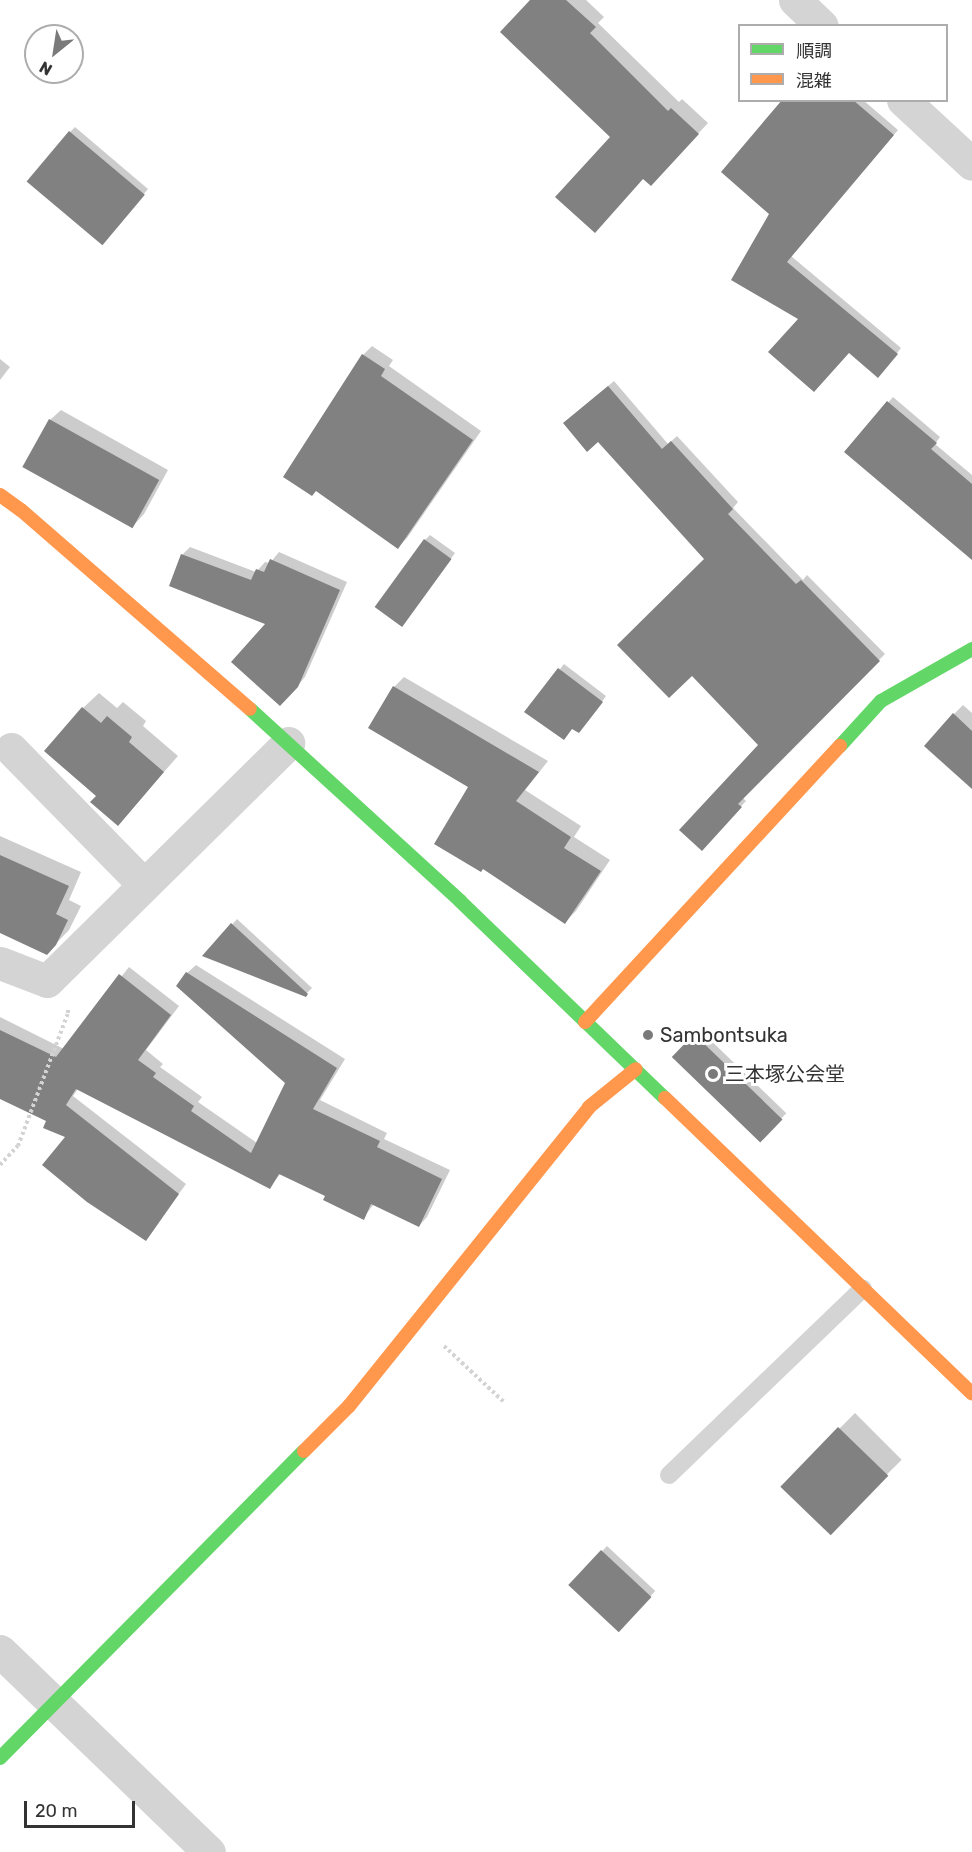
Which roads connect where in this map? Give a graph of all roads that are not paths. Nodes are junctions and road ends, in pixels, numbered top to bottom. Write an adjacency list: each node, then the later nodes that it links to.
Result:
1 (795, 0): 2 (street)
2 (820, 24)
3 (905, 102): 4 (street)
4 (972, 164)
5 (0, 495): 7 (street)
6 (972, 649): 11 (street)
7 (288, 743): 9 (street); 11 (street)
8 (11, 750): 9 (street)
9 (144, 885): 10 (street)
10 (0, 963)
11 (585, 1022): 12 (street)
12 (636, 1069): 13 (street); 17 (street)
13 (863, 1288): 14 (street); 15 (lane)
14 (972, 1393)
15 (669, 1475)
16 (0, 1651): 17 (street)
17 (54, 1703): 18 (street); 19 (street)
18 (0, 1758)
19 (209, 1852)

